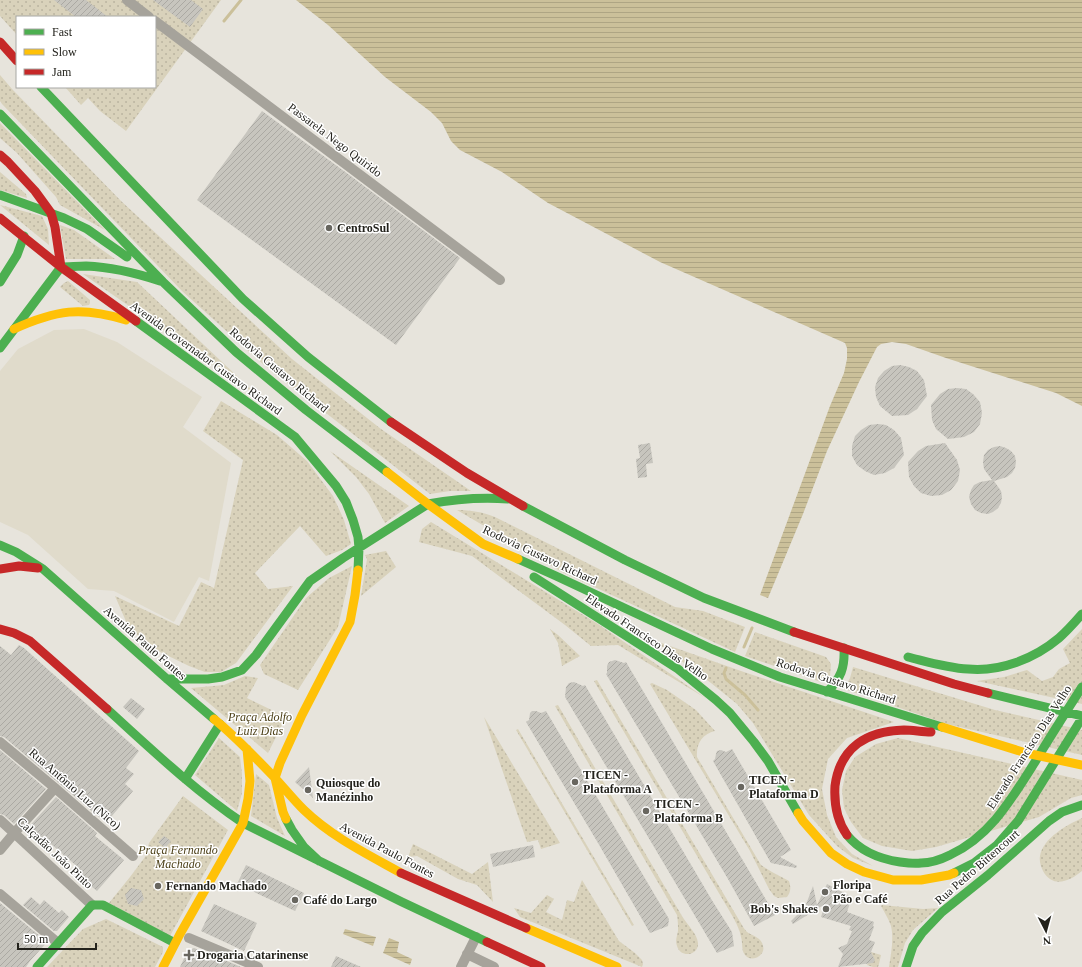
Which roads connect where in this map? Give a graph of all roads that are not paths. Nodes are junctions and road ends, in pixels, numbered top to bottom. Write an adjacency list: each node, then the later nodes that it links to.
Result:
1 (127, 0): 2 (street)
2 (148, 16)
3 (156, 22): 14 (street, Passarela Nego Quirido)
4 (0, 42): 5 (main road)
5 (16, 60)
6 (42, 88): 20 (main road)
7 (0, 114): 16 (main road, Rodovia Gustavo Richard)
8 (0, 155): 10 (main road)
9 (0, 195): 10 (main road)
10 (51, 213): 13 (main road); 16 (main road)
11 (0, 218): 12 (main road, Avenida Governador Gustavo Richard)
12 (24, 236): 13 (main road, Avenida Governador Gustavo Richard); 15 (main road)
13 (60, 267): 16 (main road); 17 (main road, Avenida Governador Gustavo Richard); 18 (main road)
14 (500, 280)
15 (0, 282)
16 (163, 282): 21 (main road, Rodovia Gustavo Richard)
17 (142, 327): 18 (main road); 24 (main road, Avenida Governador Gustavo Richard)
18 (14, 329): 19 (main road)
19 (0, 348)
20 (513, 500): 21 (main road); 29 (main road)
21 (428, 504): 22 (main road, Rodovia Gustavo Richard); 24 (main road)
22 (483, 544): 35 (main road, Rodovia Gustavo Richard); 36 (main road, Elevado Francisco Dias Velho)
23 (0, 545): 26 (main road, Avenida Paulo Fontes)
24 (359, 548): 33 (main road); 42 (main road, Avenida Governador Gustavo Richard)
25 (0, 569): 26 (main road)
26 (43, 569): 33 (main road, Avenida Paulo Fontes)
27 (1082, 614): 32 (main road)
28 (0, 629): 43 (main road)
29 (794, 632): 30 (main road); 31 (main road)
30 (844, 648): 35 (main road); 36 (main road)
31 (887, 653)
32 (903, 656)
33 (167, 679): 37 (main road, Avenida Paulo Fontes)
34 (1082, 687): 38 (main road, Elevado Francisco Dias Velho)
35 (827, 692): 38 (main road, Rodovia Gustavo Richard)
36 (1082, 717)
37 (220, 724): 40 (main road, Avenida Paulo Fontes); 43 (main road)
38 (966, 735): 41 (main road, Rodovia Gustavo Richard)
39 (0, 742): 44 (street, Rua Antônio Luz (Nico))
40 (247, 749): 42 (main road, Avenida Paulo Fontes); 47 (main road)
41 (1082, 765)
42 (276, 778): 51 (main road); 65 (main road, Avenida Paulo Fontes)
43 (185, 779): 47 (main road)
44 (55, 788): 48 (street); 50 (street, Rua Antônio Luz (Nico))
45 (1082, 805): 66 (main road, Rua Pedro Bittencourt)
46 (0, 820): 48 (street, Calçadão João Pinto)
47 (243, 823): 51 (main road); 57 (main road)
48 (15, 834): 49 (street); 53 (street, Calçadão João Pinto)
49 (0, 850)
50 (133, 856)
51 (319, 861): 54 (main road)
52 (0, 894): 56 (street)
53 (92, 905): 56 (main road); 57 (main road)
54 (476, 937): 58 (street); 64 (main road)
55 (189, 938): 61 (street)
56 (58, 943): 59 (main road)
57 (175, 943): 60 (main road)
58 (467, 954): 62 (street); 63 (street)
59 (37, 967)
60 (163, 967)
61 (258, 967)
62 (461, 967)
63 (494, 967)
64 (541, 967)
65 (617, 967)
66 (906, 967)

